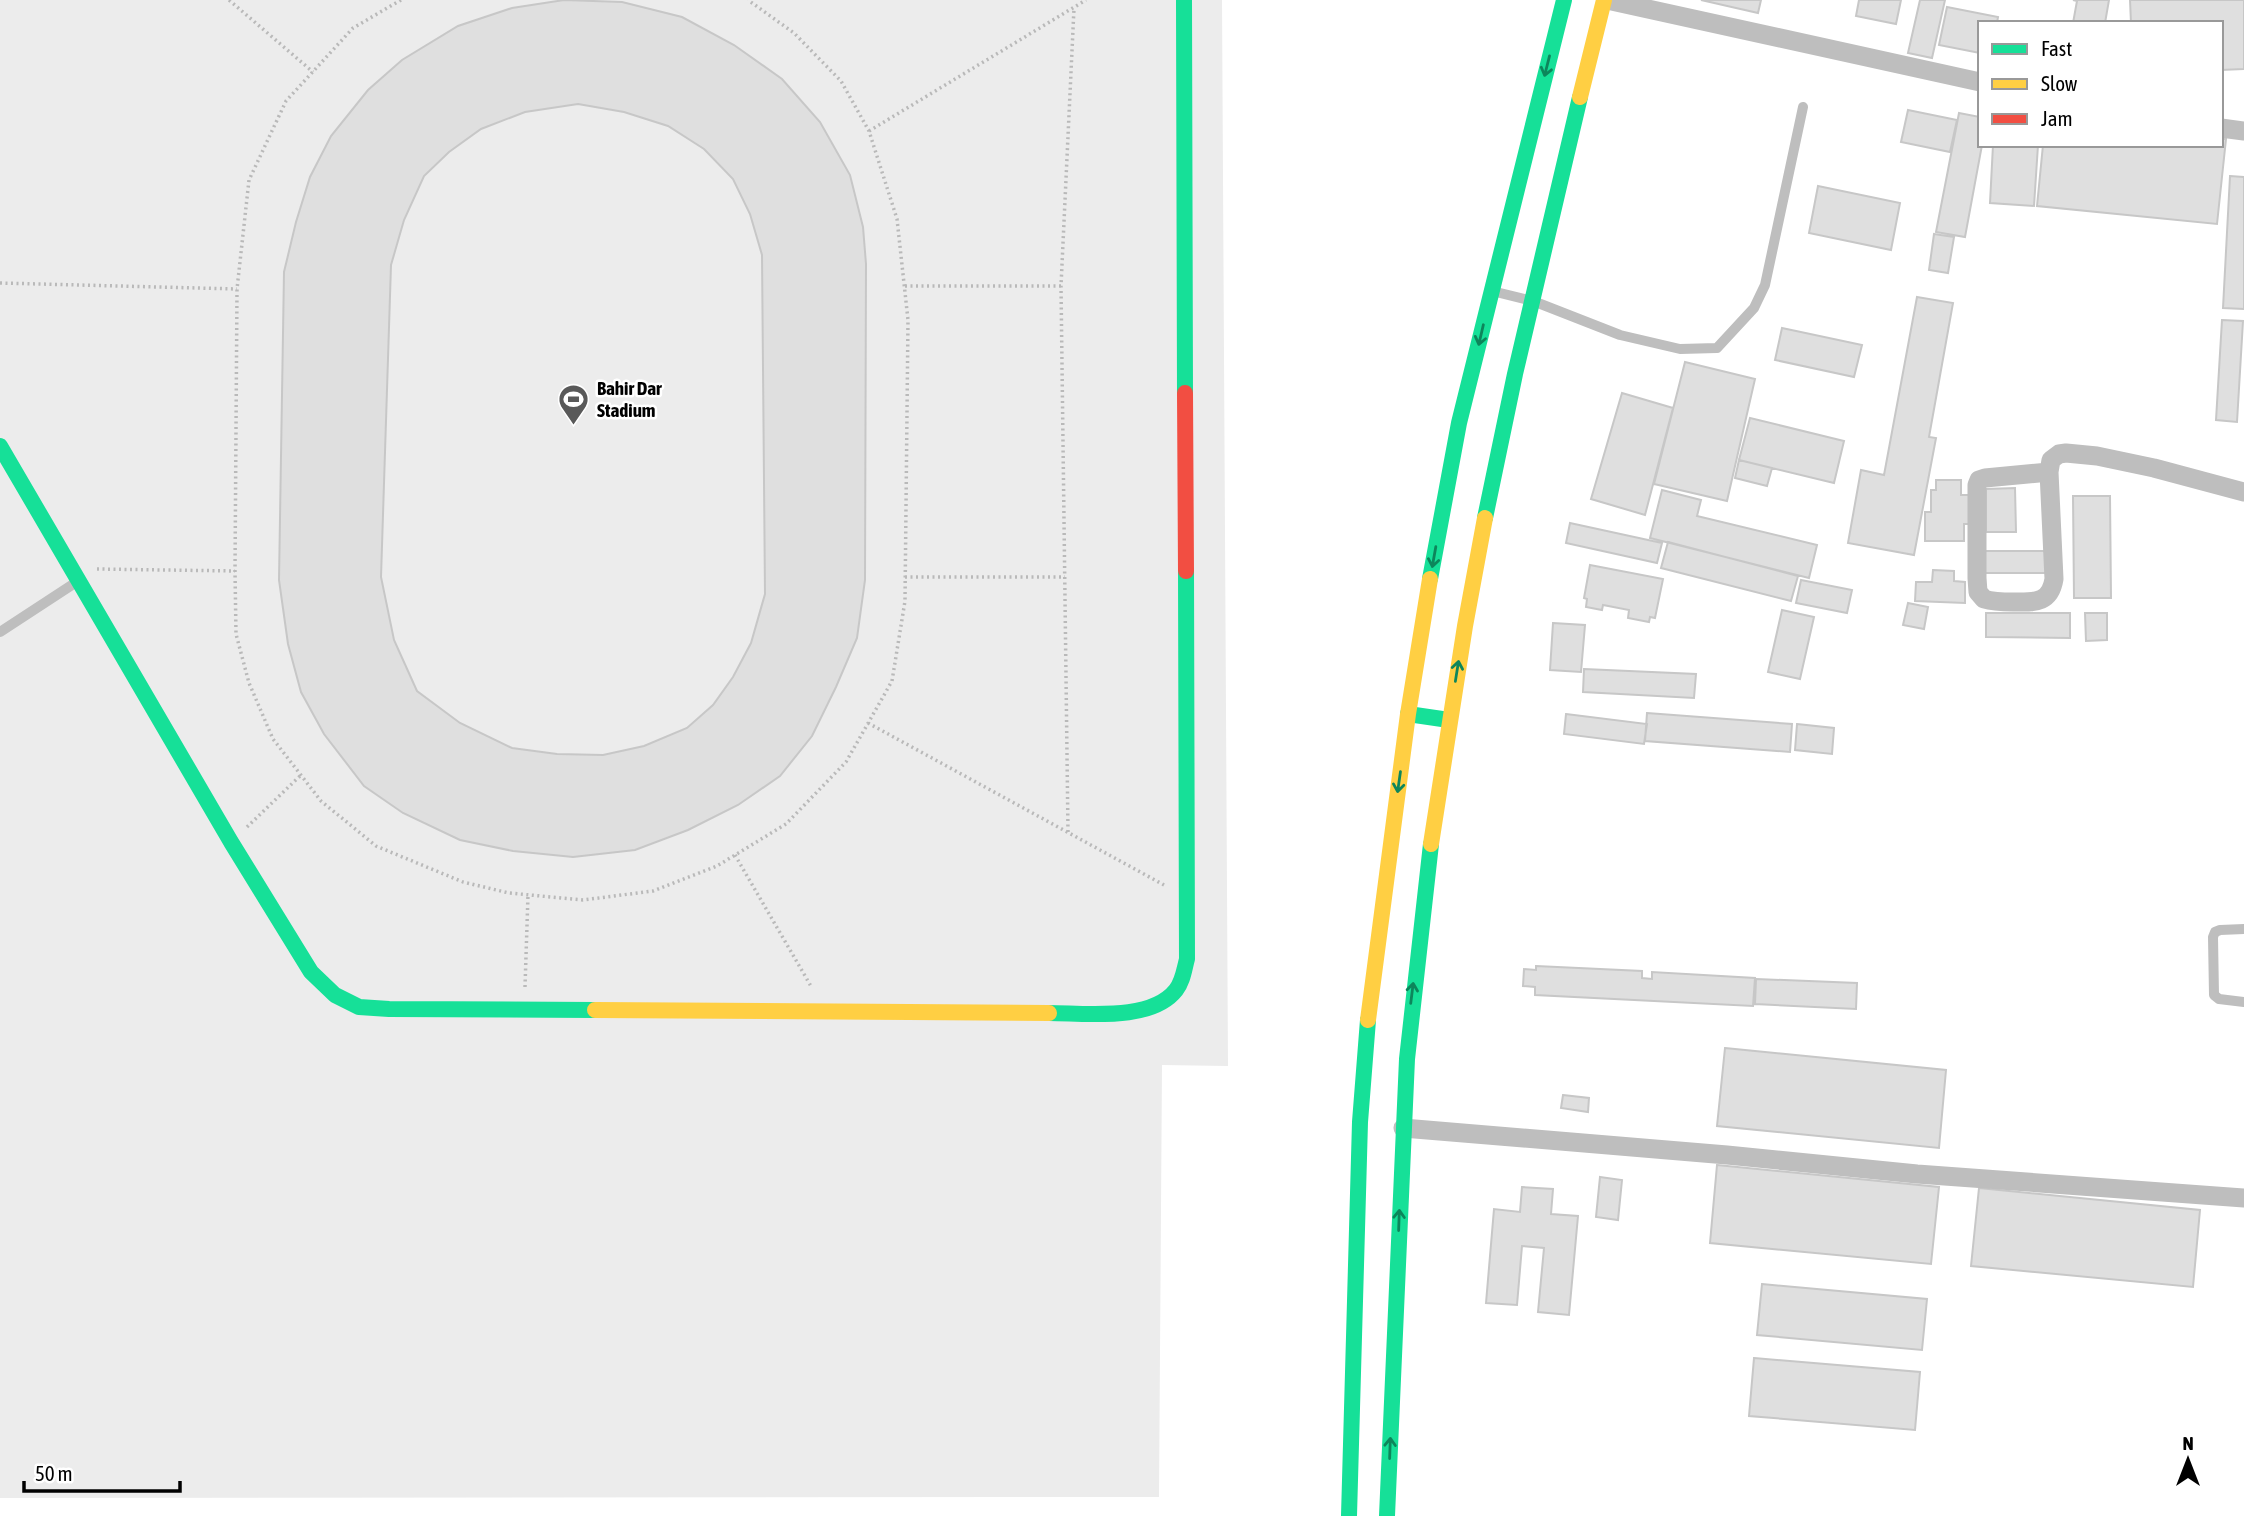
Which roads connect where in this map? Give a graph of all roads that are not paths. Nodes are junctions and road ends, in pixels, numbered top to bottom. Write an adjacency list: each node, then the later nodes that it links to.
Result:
1 (1184, 0): 13 (street)
2 (1564, 0): 8 (street, one-way to 8)
3 (1606, 0): 4 (street); 9 (street)
4 (1978, 82)
5 (1803, 107): 9 (lane)
6 (2223, 128): 7 (street)
7 (2244, 131)
8 (1491, 291): 9 (lane); 15 (street, one-way to 15)
9 (1533, 301): 16 (street, one-way to 9)
10 (0, 446): 13 (street)
11 (2049, 472): 11 (street); 12 (street)
12 (2244, 492)
13 (76, 575): 14 (lane)
14 (0, 632)
15 (1408, 714): 16 (street); 21 (street, one-way to 21)
16 (1449, 720): 19 (street, one-way to 16)
17 (2244, 929): 18 (lane)
18 (2244, 1002)
19 (1403, 1128): 20 (street); 22 (street, one-way to 19)
20 (2244, 1198)
21 (1349, 1516)
22 (1388, 1516)

